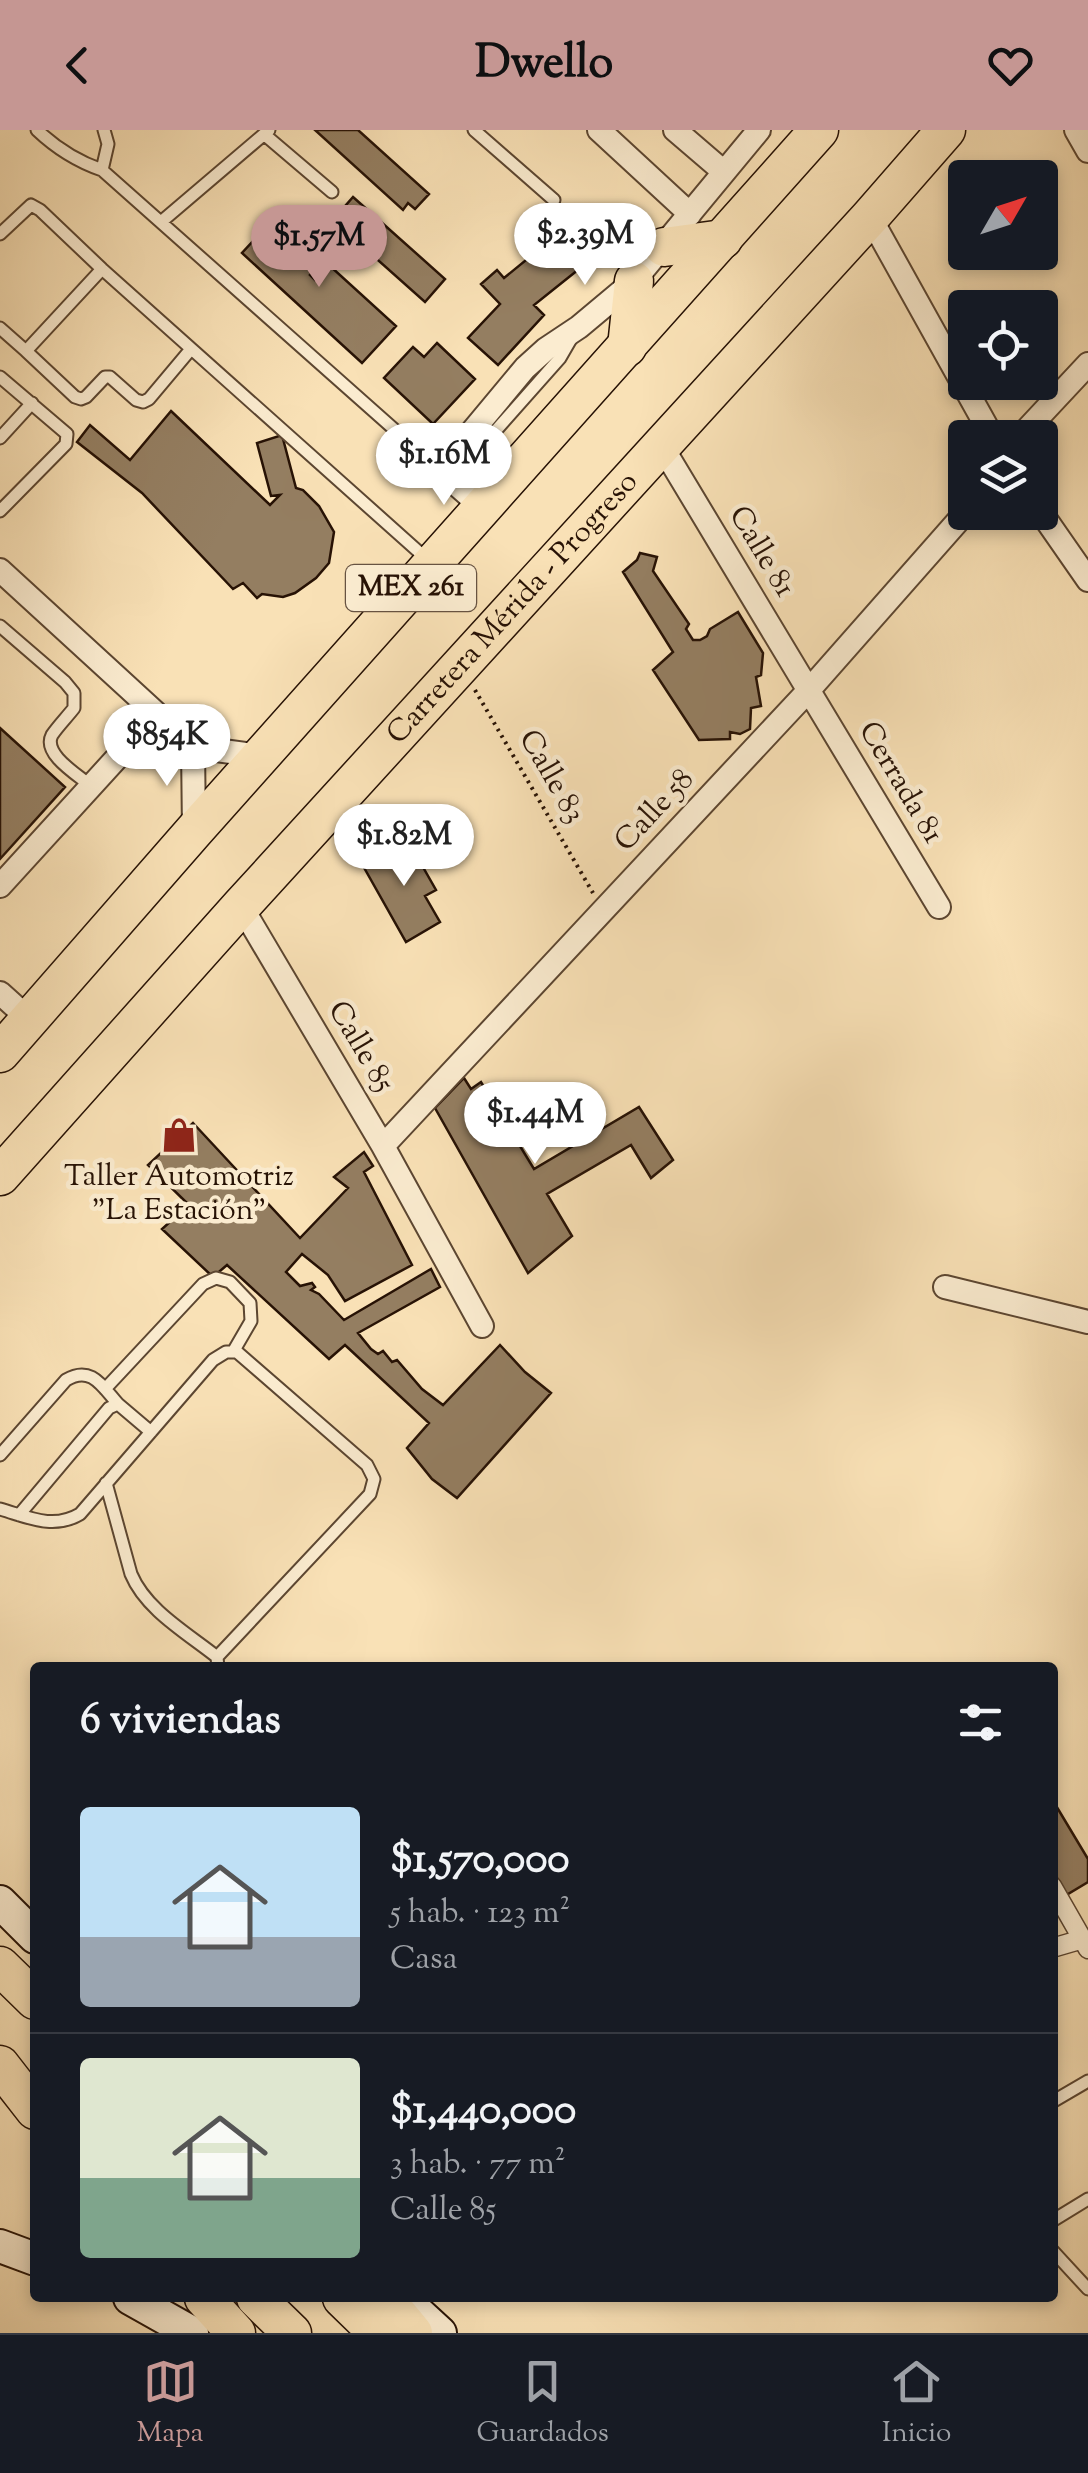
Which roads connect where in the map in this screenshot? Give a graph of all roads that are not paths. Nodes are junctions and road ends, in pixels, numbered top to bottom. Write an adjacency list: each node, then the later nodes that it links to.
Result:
1 (37, 130): 12 (lane)
2 (104, 130): 12 (lane)
3 (474, 130): 15 (lane)
4 (599, 130): 16 (street)
5 (676, 130): 13 (street)
6 (760, 130): 13 (street)
7 (819, 130): 20 (highway, MEX 261)
8 (946, 130): 17 (highway, Carretera Mérida - Progreso / MEX 261)
9 (1076, 130): 11 (street)
10 (267, 133): 14 (lane); 18 (lane)
11 (1088, 151)
12 (102, 170): 18 (lane)
13 (724, 172): 16 (street)
14 (332, 192)
15 (554, 200)
16 (690, 214): 21 (street)
17 (870, 217): 32 (street); 36 (highway, Carretera Mérida - Progreso / MEX 261)
18 (161, 222): 37 (lane)
19 (0, 234): 22 (lane)
20 (723, 239): 21 (highway); 25 (highway, MEX 261)
21 (664, 247): 23 (street)
22 (102, 269): 26 (lane); 27 (lane)
23 (634, 282): 25 (highway); 37 (street)
24 (0, 328): 27 (lane)
25 (627, 347): 38 (highway, MEX 261)
26 (190, 349): 27 (lane); 42 (lane)
27 (26, 350)
28 (1088, 364): 33 (street)
29 (0, 376): 31 (lane)
30 (1088, 387): 34 (street)
31 (32, 403): 35 (lane); 39 (lane)
32 (983, 420)
33 (1036, 420)
34 (1054, 420)
35 (0, 438)
36 (661, 445): 46 (street, Calle 81); 53 (highway, Carretera Mérida - Progreso / MEX 261)
37 (446, 475): 38 (street)
38 (482, 508): 42 (highway, MEX 261)
39 (0, 512)
40 (950, 530): 46 (street, Calle 58)
41 (1053, 530): 44 (street)
42 (432, 564): 49 (highway, MEX 261)
43 (0, 570): 47 (street)
44 (1088, 580)
45 (0, 626): 50 (lane)
46 (809, 690): 54 (street, Cerrada 81); 57 (street, Calle 58)
47 (156, 715): 48 (street); 50 (street)
48 (193, 747): 49 (street); 51 (street)
49 (262, 756): 51 (highway, MEX 261)
50 (91, 786): 52 (street)
51 (194, 831): 56 (highway, MEX 261)
52 (0, 886)
53 (241, 906): 57 (street, Calle 85); 58 (highway, Carretera Mérida - Progreso / MEX 261)
54 (939, 906)
55 (0, 993): 56 (street)
56 (9, 1043)
57 (383, 1146): 61 (street, Calle 85)
58 (0, 1176)
59 (945, 1288): 60 (street)
60 (1088, 1322)
61 (482, 1326)
62 (233, 1352): 63 (lane); 65 (lane); 70 (lane)
63 (105, 1388): 64 (lane); 66 (lane)
64 (118, 1404): 65 (lane); 69 (lane)
65 (151, 1432): 67 (lane)
66 (0, 1455)
67 (106, 1484): 69 (lane); 70 (lane)
68 (0, 1509): 69 (lane)
69 (18, 1514)
70 (217, 1662)
71 (1058, 1897): 74 (street)
72 (0, 1902): 73 (main road)
73 (30, 1932)
74 (1085, 1944): 75 (street)
75 (1058, 1948)
76 (0, 1966): 77 (highway)
77 (30, 1995)
78 (0, 2051): 80 (highway)
79 (0, 2065): 83 (highway)
80 (30, 2079)
81 (1088, 2082): 82 (lane)
82 (1058, 2099)
83 (30, 2104)
84 (1088, 2199): 85 (lane)
85 (1058, 2217)
86 (0, 2246): 88 (main road)
87 (1058, 2256): 89 (lane)
88 (30, 2257)
89 (1088, 2289)
90 (117, 2302): 97 (street)
91 (137, 2302): 98 (main road)
92 (208, 2302): 99 (highway)
93 (260, 2302): 100 (highway)
94 (346, 2302): 101 (highway)
95 (387, 2302): 102 (highway)
96 (406, 2302): 103 (main road)
97 (169, 2333)
98 (192, 2333)
99 (236, 2333)
100 (292, 2333)
101 (378, 2333)
102 (413, 2333)
103 (440, 2333)

